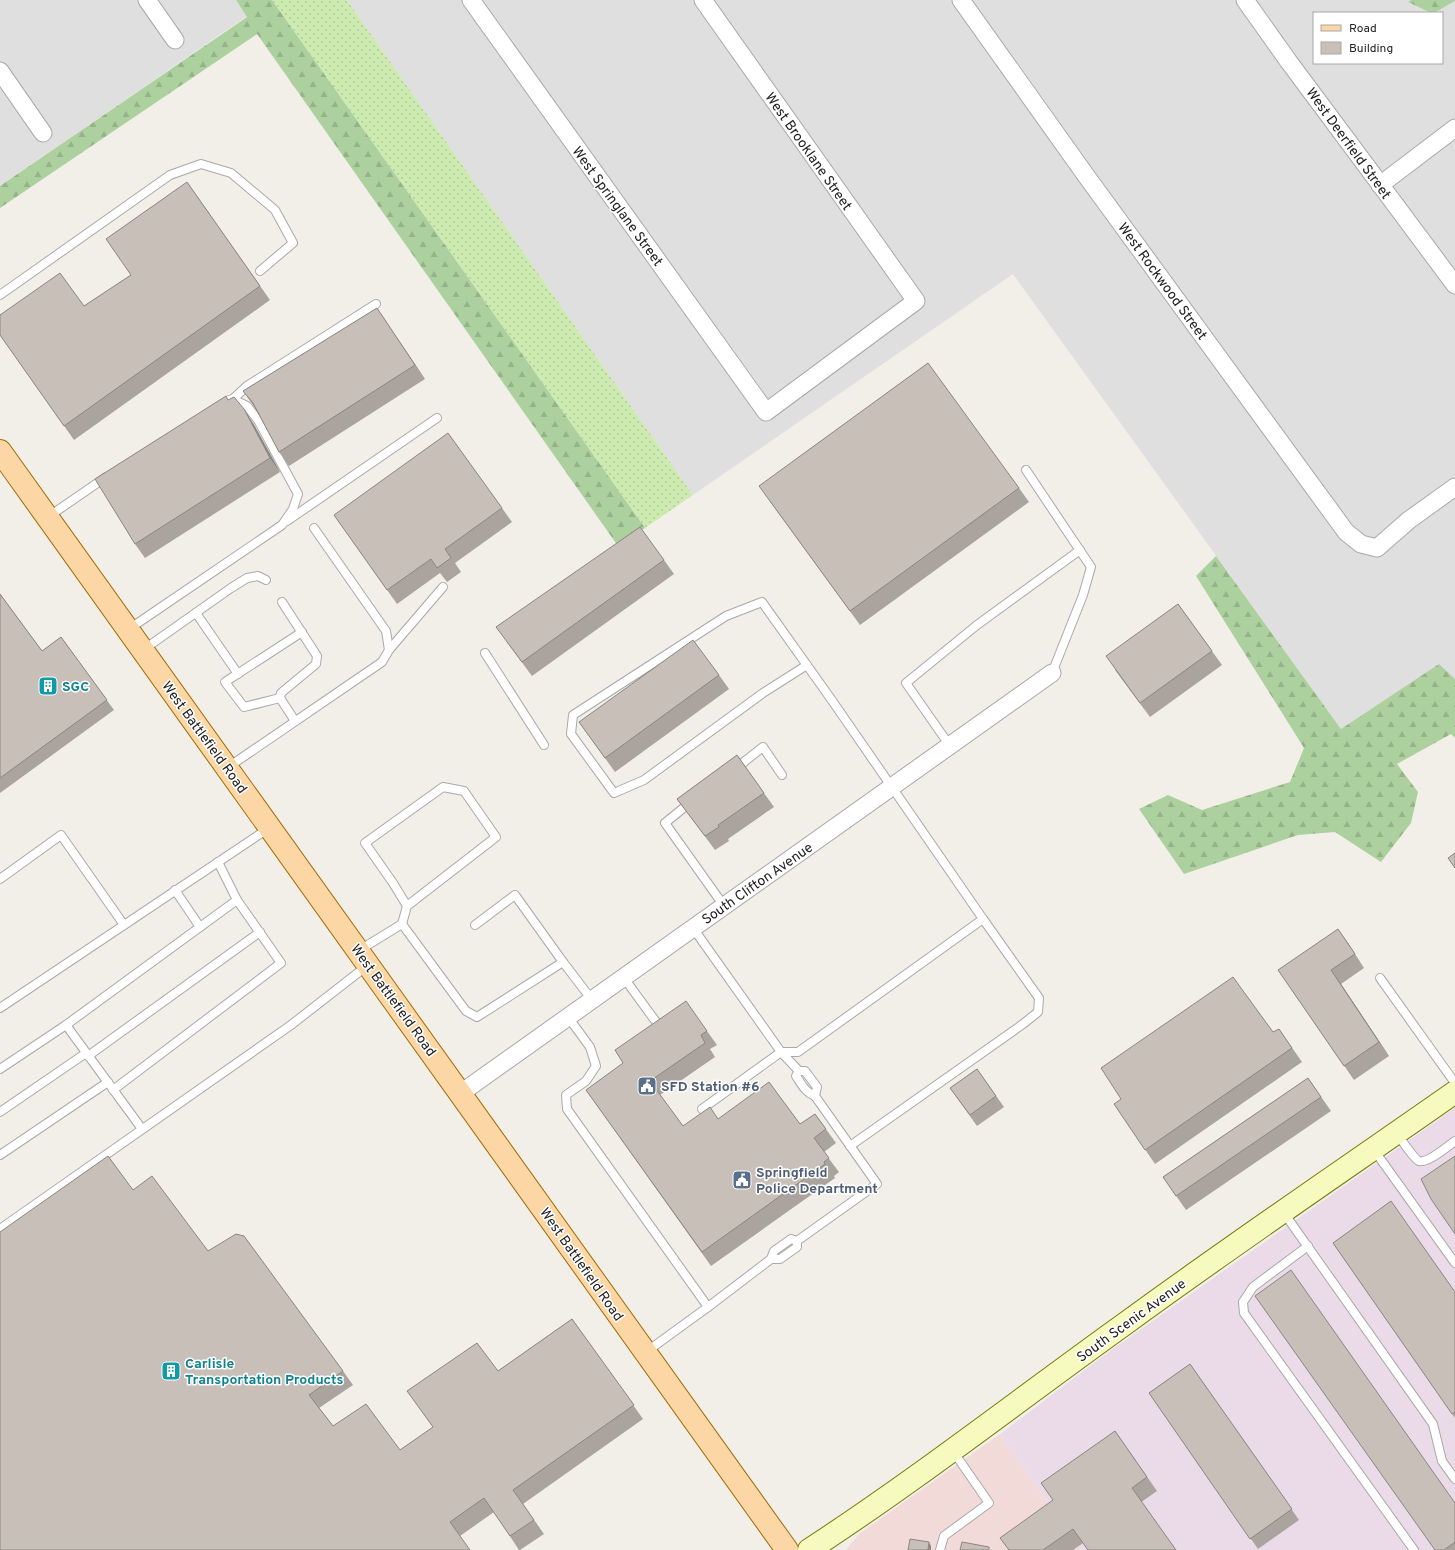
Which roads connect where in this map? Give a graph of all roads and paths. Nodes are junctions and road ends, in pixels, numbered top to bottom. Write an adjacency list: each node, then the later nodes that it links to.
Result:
1 (147, 0): 6 (street)
2 (471, 0): 14 (street, West Springlane Street)
3 (703, 0): 14 (street, West Brooklane Street)
4 (961, 0): 22 (street, West Rockwood Street)
5 (1246, 0): 10 (street, West Deerfield Street)
6 (175, 40)
7 (0, 71): 9 (street)
8 (1455, 128): 10 (street)
9 (43, 133)
10 (1380, 184): 12 (street, West Deerfield Street)
11 (260, 271): 13 (lane)
12 (1455, 285)
13 (0, 296)
14 (916, 301)
15 (376, 304): 16 (lane)
16 (233, 400): 17 (lane); 24 (lane)
17 (218, 404)
18 (437, 418): 24 (lane)
19 (0, 451): 23 (main road, West Battlefield Road)
20 (1026, 470): 26 (lane)
21 (111, 473): 23 (lane)
22 (1455, 487)
23 (48, 518): 31 (main road, West Battlefield Road)
24 (282, 525): 31 (lane)
25 (314, 528): 33 (lane)
26 (1080, 550): 37 (lane); 42 (lane)
27 (266, 580): 30 (lane)
28 (443, 586): 33 (lane)
29 (282, 602): 32 (lane)
30 (199, 611): 34 (lane); 38 (lane)
31 (128, 630): 34 (main road, West Battlefield Road)
32 (302, 632): 38 (lane); 39 (lane)
33 (389, 650): 40 (lane)
34 (143, 651): 43 (main road, West Battlefield Road)
35 (485, 653): 41 (lane)
36 (807, 665): 36 (lane); 46 (lane)
37 (1052, 673): 42 (street, South Clifton Avenue)
38 (238, 674): 39 (lane)
39 (280, 698): 40 (lane)
40 (295, 721): 43 (lane)
41 (544, 745)
42 (950, 746): 46 (street, South Clifton Avenue)
43 (227, 768): 48 (main road, West Battlefield Road)
44 (782, 775): 45 (lane)
45 (726, 776)
46 (892, 787): 54 (street, South Clifton Avenue); 55 (lane)
47 (702, 794): 54 (lane)
48 (269, 828): 49 (lane); 62 (main road, West Battlefield Road)
49 (218, 862): 51 (lane); 52 (lane)
50 (0, 879): 57 (lane)
51 (175, 890): 57 (lane); 59 (lane)
52 (237, 900): 59 (lane); 61 (lane)
53 (407, 906): 53 (lane); 56 (lane)
54 (724, 906): 60 (street, South Clifton Avenue)
55 (984, 919): 71 (lane); 84 (lane)
56 (402, 924): 62 (lane); 63 (lane)
57 (124, 925): 67 (lane)
58 (475, 925): 63 (lane)
59 (200, 927): 69 (lane)
60 (693, 928): 64 (street, South Clifton Avenue); 71 (lane)
61 (260, 932): 72 (lane); 76 (lane)
62 (363, 958): 78 (main road, West Battlefield Road); 81 (lane)
63 (563, 962): 66 (lane)
64 (624, 978): 66 (street, South Clifton Avenue); 70 (lane)
65 (1380, 978): 75 (lane)
66 (592, 1000): 68 (street, South Clifton Avenue)
67 (0, 1008)
68 (568, 1017): 78 (street, South Clifton Avenue); 91 (lane)
69 (66, 1025): 72 (lane); 73 (lane)
70 (662, 1031)
71 (781, 1052): 79 (lane); 84 (lane)
72 (87, 1054): 74 (lane); 80 (lane)
73 (0, 1069)
74 (108, 1082): 76 (lane); 86 (lane)
75 (1455, 1083)
76 (113, 1090): 81 (lane)
77 (1455, 1092): 82 (main road, South Scenic Avenue)
78 (461, 1093): 92 (main road, West Battlefield Road)
79 (702, 1109)
80 (0, 1112)
81 (142, 1130): 88 (lane)
82 (1397, 1133): 83 (lane); 85 (main road, South Scenic Avenue)
83 (1455, 1141)
84 (850, 1146): 91 (lane)
85 (1374, 1149): 87 (main road, South Scenic Avenue); 90 (lane)
86 (0, 1155)
87 (1284, 1212): 89 (lane); 93 (main road, South Scenic Avenue)
88 (0, 1229)
89 (1308, 1246): 94 (lane); 98 (lane)
90 (1455, 1263)
91 (708, 1307): 92 (lane)
92 (646, 1352): 95 (main road, West Battlefield Road)
93 (953, 1450): 96 (main road, South Scenic Avenue); 97 (lane)
94 (1455, 1479)
95 (787, 1550)
96 (809, 1550)
97 (940, 1550)
98 (1414, 1550)

